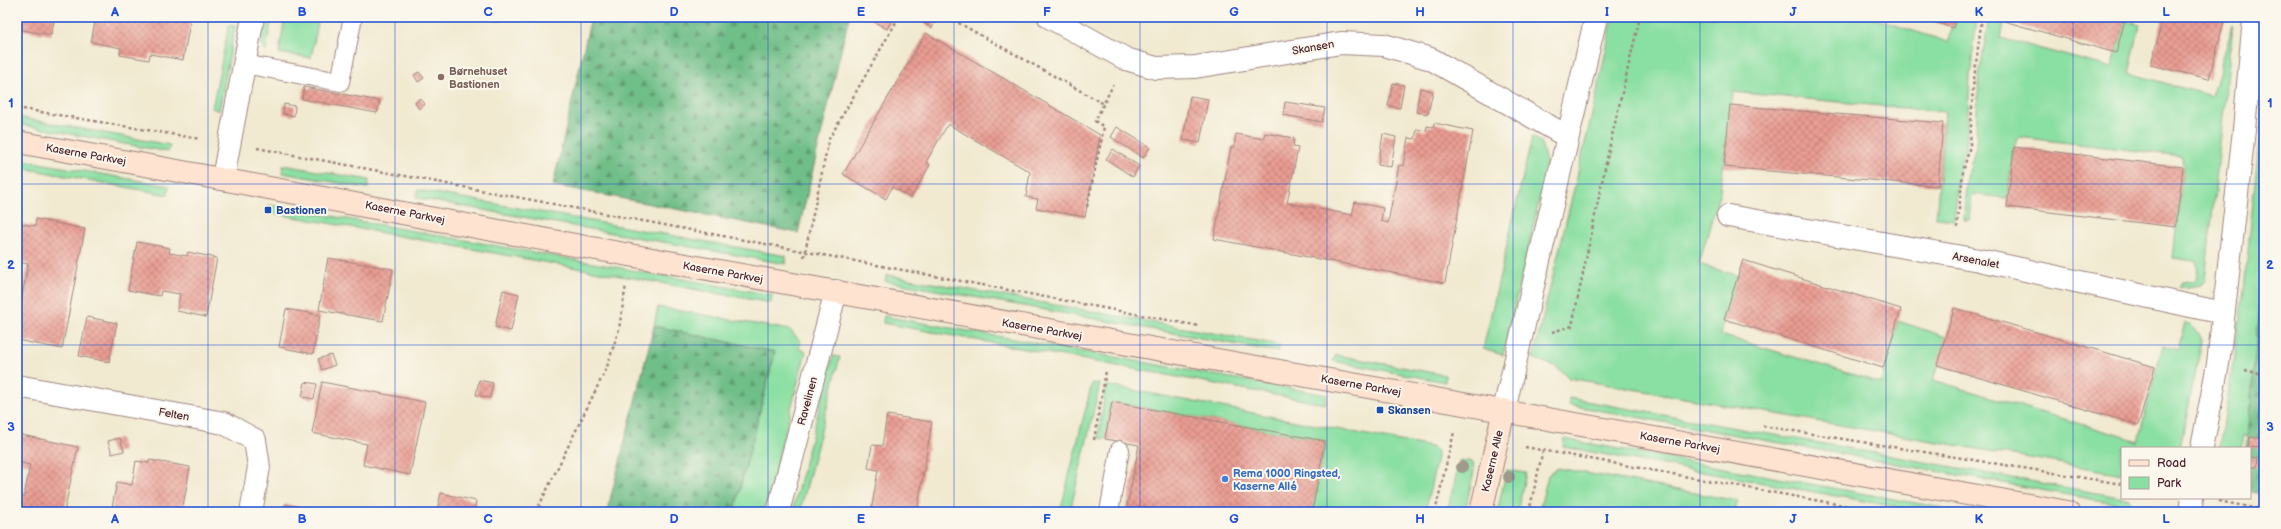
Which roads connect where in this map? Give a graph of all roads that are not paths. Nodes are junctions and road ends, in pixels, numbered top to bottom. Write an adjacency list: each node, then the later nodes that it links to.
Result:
1 (252, 17): 6 (street)
2 (353, 17): 6 (lane)
3 (1049, 17): 7 (street, Skansen)
4 (1596, 17): 7 (street)
5 (2254, 17): 12 (street)
6 (244, 64): 9 (street)
7 (1568, 137): 14 (street)
8 (17, 142): 9 (street, Kaserne Parkvej)
9 (223, 178): 11 (street, Kaserne Parkvej)
10 (1728, 216): 12 (street, Arsenalet)
11 (836, 291): 14 (street, Kaserne Parkvej); 19 (street, Ravelinen)
12 (2224, 312): 15 (street)
13 (17, 386): 18 (street, Felten)
14 (1504, 410): 21 (street, Kaserne Alle); 22 (street, Kaserne Parkvej)
15 (2202, 447)
16 (1120, 450): 20 (lane)
17 (2202, 499): 23 (street)
18 (251, 512)
19 (778, 512)
20 (1109, 512)
21 (1481, 512)
22 (2068, 512)
23 (2190, 512)

